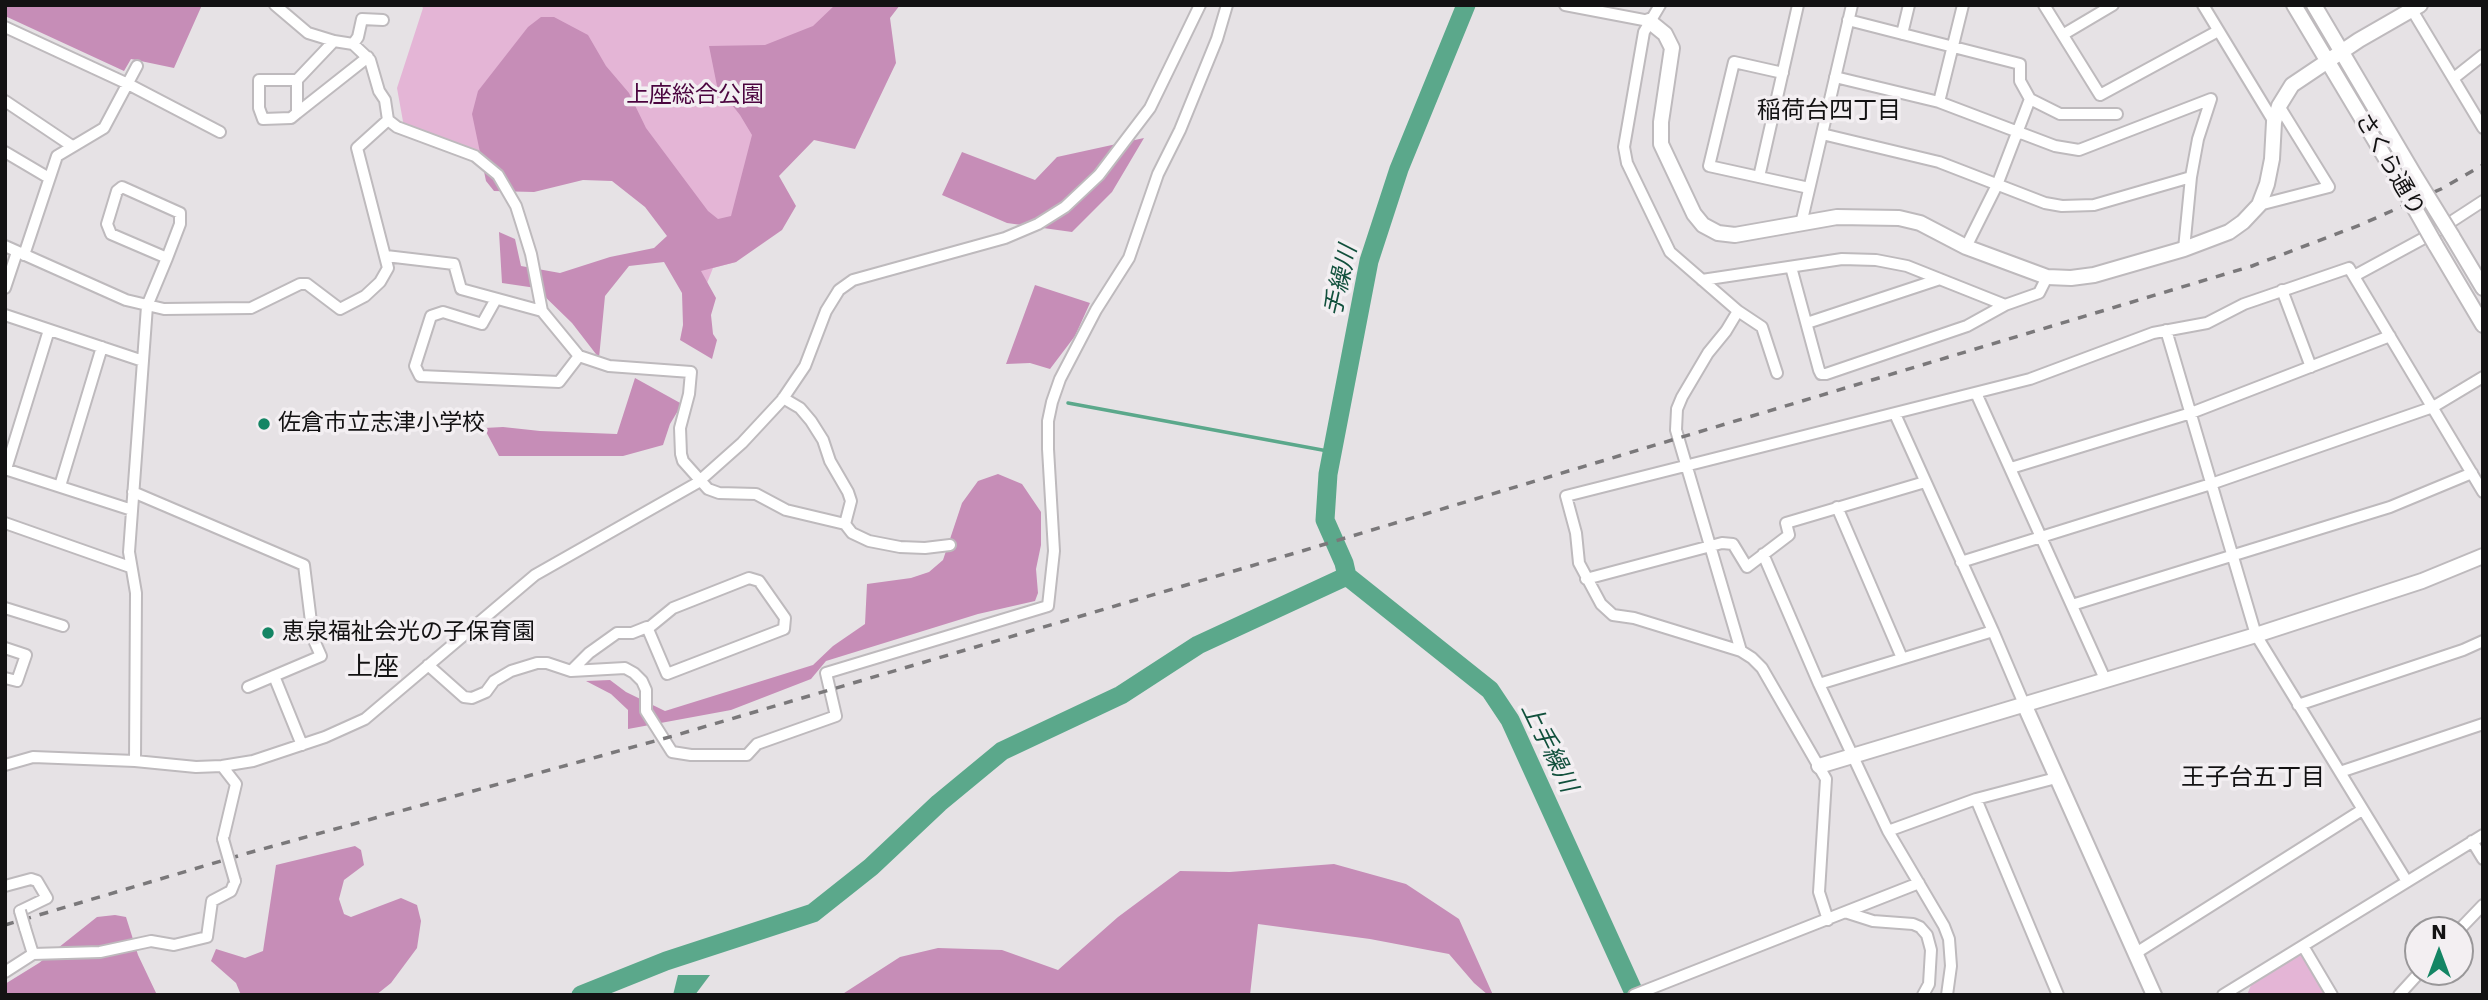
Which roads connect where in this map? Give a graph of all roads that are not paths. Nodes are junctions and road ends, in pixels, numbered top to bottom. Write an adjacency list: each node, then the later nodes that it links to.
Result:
1 (275, 5): 23 (street)
2 (1200, 5): 90 (street)
3 (1227, 5): 128 (street)
4 (1565, 5): 18 (street)
5 (1660, 5): 18 (street)
6 (1798, 5): 31 (street)
7 (1852, 5): 17 (street)
8 (1909, 5): 21 (street)
9 (1963, 5): 25 (street)
10 (2044, 5): 22 (street)
11 (2113, 5): 22 (street)
12 (2203, 5): 20 (street)
13 (2294, 5): 29 (street, さくら通り)
14 (2314, 5): 26 (street, さくら通り)
15 (2414, 7): 26 (street); 33 (street)
16 (383, 20): 24 (street)
17 (1848, 20): 21 (street); 32 (street)
18 (1649, 21): 57 (street); 68 (street)
19 (5, 27): 35 (street)
20 (2217, 31): 22 (street); 43 (street)
21 (1902, 34): 25 (street)
22 (2064, 34)
23 (334, 41): 24 (street); 34 (street)
24 (353, 44): 28 (street)
25 (1954, 47): 36 (street); 38 (street)
26 (2342, 52): 29 (street); 70 (street, さくら通り, bridge)
27 (2483, 55): 33 (street)
28 (368, 57): 40 (street); 42 (street)
29 (2327, 61): 39 (street); 79 (street, さくら通り, bridge)
30 (137, 66): 35 (street)
31 (1783, 73): 50 (street); 50 (street)
32 (1835, 77): 38 (street); 47 (street)
33 (2454, 78): 44 (street)
34 (297, 79): 40 (street); 40 (street)
35 (128, 84): 46 (street); 48 (street)
36 (2030, 99): 41 (street); 45 (street)
37 (5, 101): 48 (street)
38 (1940, 102): 45 (street)
39 (2279, 106): 43 (street); 56 (street)
40 (297, 113)
41 (2117, 114)
42 (388, 120): 62 (street); 75 (street)
43 (2274, 122): 56 (street)
44 (2483, 128)
45 (2018, 131): 51 (street); 53 (street)
46 (219, 132)
47 (1822, 134): 53 (street); 54 (street)
48 (72, 146): 52 (street)
49 (5, 152): 52 (street)
50 (1759, 177): 54 (street)
51 (2191, 177): 53 (street); 60 (street)
52 (49, 178): 61 (street)
53 (1997, 185): 59 (street)
54 (1809, 188): 57 (street)
55 (2483, 201): 65 (street)
56 (2259, 205): 60 (street)
57 (1801, 224): 59 (street)
58 (5, 246): 61 (street)
59 (1966, 247): 66 (street)
60 (2184, 249): 66 (street)
61 (20, 254): 69 (street); 74 (street)
62 (386, 256): 72 (street); 74 (street)
63 (167, 258): 63 (street); 74 (street)
64 (1791, 267): 67 (street); 68 (street); 78 (street)
65 (2356, 275): 71 (street); 82 (street)
66 (2047, 277): 73 (street)
67 (1940, 279): 73 (street); 78 (street)
68 (1702, 280): 76 (street)
69 (5, 288)
70 (2483, 288)
71 (2282, 290): 81 (street); 86 (street)
72 (496, 299): 75 (street); 84 (street)
73 (2005, 305): 78 (street)
74 (147, 306): 85 (street)
75 (542, 311): 84 (street)
76 (1738, 311): 87 (street); 94 (street)
77 (5, 315): 80 (street)
78 (1807, 323)
79 (2483, 325)
80 (49, 330): 83 (street); 96 (street)
81 (2166, 330): 89 (street); 92 (street)
82 (2390, 336): 86 (street); 91 (street)
83 (102, 347): 85 (street); 101 (street)
84 (579, 356): 98 (street)
85 (143, 361): 102 (street)
86 (2311, 367): 92 (street)
87 (1777, 373)
88 (2483, 377): 91 (street)
89 (1976, 393): 93 (street); 95 (street)
90 (783, 398): 98 (street); 107 (street)
91 (2433, 407): 97 (street); 100 (street)
92 (2190, 413): 95 (street); 100 (street)
93 (1895, 414): 94 (street); 99 (street)
94 (1685, 466): 110 (street); 116 (street)
95 (2011, 468): 108 (street)
96 (6, 469): 101 (street)
97 (2472, 473): 103 (street); 112 (street)
98 (699, 481): 107 (street); 127 (street)
99 (1926, 482): 104 (street); 114 (street)
100 (2211, 484): 108 (street); 112 (street)
101 (60, 486): 105 (street)
102 (133, 492): 105 (street); 129 (street)
103 (2483, 492)
104 (1837, 508): 111 (street); 126 (street)
105 (132, 510): 115 (street)
106 (5, 523): 115 (street)
107 (845, 524): 109 (street)
108 (2042, 537): 114 (street); 117 (street)
109 (950, 545)
110 (1709, 547): 111 (street); 116 (street); 125 (street)
111 (1763, 554): 132 (street)
112 (2232, 555): 117 (street); 122 (street)
113 (2483, 556): 122 (street)
114 (1961, 562): 121 (street)
115 (130, 567): 139 (street)
116 (1586, 579): 125 (street)
117 (2072, 605): 131 (street)
118 (5, 608): 119 (street)
119 (63, 626)
120 (647, 627): 120 (street); 128 (street)
121 (1993, 631): 126 (street); 134 (street)
122 (2256, 635): 131 (street); 135 (street)
123 (2483, 641): 135 (street)
124 (5, 648): 130 (street)
125 (1741, 651): 142 (street)
126 (1902, 658): 132 (street)
127 (428, 665): 128 (street); 137 (street)
128 (571, 671)
129 (274, 676): 133 (street); 137 (street)
130 (5, 678)
131 (2105, 679): 134 (street)
132 (1819, 684): 138 (street)
133 (248, 687)
134 (2024, 704): 138 (street); 144 (street)
135 (2298, 705): 143 (street)
136 (2483, 724): 143 (street)
137 (302, 745): 141 (street)
138 (1852, 755): 142 (street); 147 (street)
139 (135, 761): 140 (street); 141 (street)
140 (5, 765)
141 (222, 766): 158 (street, bridge)
142 (1819, 766): 155 (street)
143 (2340, 772): 146 (street)
144 (2056, 778): 145 (street); 157 (street)
145 (1976, 799): 147 (street); 165 (street)
146 (2362, 810): 151 (street); 157 (street)
147 (1888, 831): 152 (street)
148 (2483, 835): 149 (street)
149 (2472, 841): 150 (street); 151 (street)
150 (2483, 859)
151 (2406, 880): 156 (street)
152 (1919, 883): 154 (street); 164 (street)
153 (5, 887): 158 (street, bridge)
154 (1848, 913): 155 (street); 163 (street)
155 (1828, 920): 162 (street)
156 (2303, 946): 160 (street); 166 (street)
157 (2136, 953): 161 (street)
158 (33, 954): 159 (street)
159 (5, 972)
160 (2231, 993)
161 (2151, 994)
162 (1634, 995)
163 (1923, 995)
164 (1947, 995)
165 (2058, 995)
166 (2332, 995)

